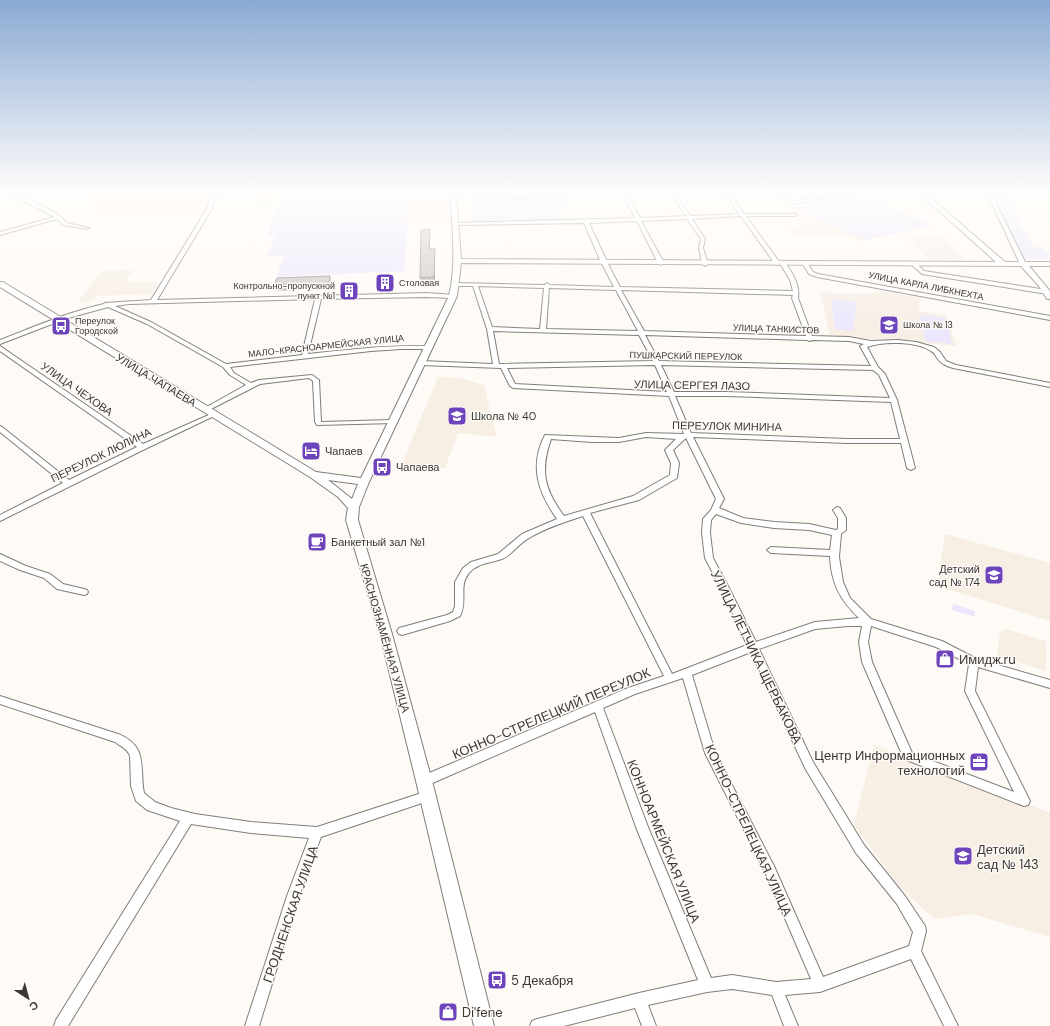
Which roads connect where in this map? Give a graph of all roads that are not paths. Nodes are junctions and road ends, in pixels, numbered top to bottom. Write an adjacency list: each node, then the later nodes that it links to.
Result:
1 (190, 241): 29 (street)
2 (456, 241): 9 (street, КРАСНОЗНАМЁННАЯ УЛИЦА)
3 (594, 241): 10 (street)
4 (649, 241): 11 (street)
5 (703, 241): 16 (street)
6 (763, 241): 12 (street)
7 (977, 241): 15 (street)
8 (1011, 241): 17 (street)
9 (458, 261): 10 (street); 20 (street, КРАСНОЗНАМЁННАЯ УЛИЦА)
10 (604, 262): 11 (street); 24 (street)
11 (661, 263): 16 (street)
12 (780, 263): 13 (street); 16 (street); 25 (street)
13 (805, 263): 14 (street); 31 (street, УЛИЦА КАРЛА ЛИБКНЕХТА)
14 (913, 263): 15 (street); 26 (street)
15 (1002, 263): 17 (street)
16 (706, 264)
17 (1022, 264): 18 (street); 22 (street)
18 (1050, 265): 22 (street)
19 (0, 284): 32 (street, УЛИЦА ЧАПАЕВА)
20 (457, 284): 21 (street); 27 (street, КРАСНОЗНАМЁННАЯ УЛИЦА)
21 (474, 284): 23 (street); 33 (street)
22 (1042, 285): 26 (street)
23 (547, 286): 24 (street); 34 (street)
24 (618, 288): 25 (street); 35 (street)
25 (797, 293): 36 (street)
26 (1049, 295)
27 (453, 296): 28 (street); 40 (street, КРАСНОЗНАМЁННАЯ УЛИЦА)
28 (318, 298): 29 (street); 41 (street)
29 (153, 301): 30 (street)
30 (107, 304): 32 (street); 44 (street)
31 (1050, 318)
32 (58, 320): 37 (street); 51 (street, УЛИЦА ЧАПАЕВА)
33 (490, 329): 34 (street, УЛИЦА ТАНКИСТОВ); 45 (street)
34 (543, 331): 35 (street, УЛИЦА ТАНКИСТОВ)
35 (642, 334): 36 (street, УЛИЦА ТАНКИСТОВ); 43 (street)
36 (810, 339): 38 (street, УЛИЦА ТАНКИСТОВ)
37 (0, 342)
38 (872, 343): 46 (street); 48 (street, УЛИЦА ТАНКИСТОВ)
39 (0, 348): 56 (street, УЛИЦА ЧЕХОВА)
40 (428, 348): 41 (street, МАЛО-КРАСНОАРМЕЙСКАЯ УЛИЦА); 42 (street, КРАСНОЗНАМЁННАЯ УЛИЦА)
41 (305, 356): 44 (street, МАЛО-КРАСНОАРМЕЙСКАЯ УЛИЦА)
42 (420, 363): 45 (street, ПУШКАРСКИЙ ПЕРЕУЛОК); 52 (street, КРАСНОЗНАМЁННАЯ УЛИЦА)
43 (656, 363): 45 (street, ПУШКАРСКИЙ ПЕРЕУЛОК); 46 (street, ПУШКАРСКИЙ ПЕРЕУЛОК); 49 (street)
44 (225, 366): 47 (street)
45 (500, 366): 49 (street, УЛИЦА СЕРГЕЯ ЛАЗО)
46 (875, 368): 50 (street)
47 (251, 385): 51 (street); 52 (street)
48 (1050, 385)
49 (671, 394): 50 (street, УЛИЦА СЕРГЕЯ ЛАЗО); 54 (street)
50 (894, 400): 55 (street)
51 (209, 412): 56 (street, ПЕРЕУЛОК ЛЮЛИНА); 58 (street, УЛИЦА ЧАПАЕВА)
52 (392, 422): 59 (street, КРАСНОЗНАМЁННАЯ УЛИЦА)
53 (0, 428): 60 (street)
54 (685, 436): 55 (street, ПЕРЕУЛОК МИНИНА); 63 (street, УЛИЦА ЛЁТЧИКА ЩЕРБАКОВА); 64 (street); 66 (street, ПЕРЕУЛОК МИНИНА)
55 (905, 441): 57 (street)
56 (142, 447): 60 (street, ПЕРЕУЛОК ЛЮЛИНА)
57 (911, 468)
58 (314, 475): 59 (street, УЛИЦА ЧАПАЕВА); 61 (street, УЛИЦА ЧАПАЕВА)
59 (364, 482): 61 (street, КРАСНОЗНАМЁННАЯ УЛИЦА)
60 (68, 483): 65 (street, ПЕРЕУЛОК ЛЮЛИНА)
61 (354, 507): 81 (street, КРАСНОЗНАМЁННАЯ УЛИЦА)
62 (837, 510): 67 (street)
63 (714, 511): 67 (street); 74 (street, УЛИЦА ЛЁТЧИКА ЩЕРБАКОВА)
64 (585, 512): 66 (street); 77 (street)
65 (0, 518)
66 (562, 519): 73 (street)
67 (837, 533): 69 (street)
68 (771, 550): 69 (street)
69 (833, 553): 72 (street)
70 (0, 557): 71 (street)
71 (84, 592)
72 (868, 622): 74 (street, КОННО-СТРЕЛЕЦКИЙ ПЕРЕУЛОК); 75 (street); 75 (street)
73 (402, 631)
74 (753, 647): 76 (street, КОННО-СТРЕЛЕЦКИЙ ПЕРЕУЛОК); 84 (street, УЛИЦА ЛЁТЧИКА ЩЕРБАКОВА)
75 (974, 662): 78 (street)
76 (686, 673): 77 (street, КОННО-СТРЕЛЕЦКИЙ ПЕРЕУЛОК); 86 (street, КОННО-СТРЕЛЕЦКАЯ УЛИЦА)
77 (670, 679): 80 (street, КОННО-СТРЕЛЕЦКИЙ ПЕРЕУЛОК)
78 (1050, 684)
79 (0, 700): 82 (street, ГРОДНЕНСКАЯ УЛИЦА)
80 (598, 707): 81 (street, КОННО-СТРЕЛЕЦКИЙ ПЕРЕУЛОК); 85 (street, КОННОАРМЕЙСКАЯ УЛИЦА)
81 (426, 789): 83 (street, КОННО-СТРЕЛЕЦКИЙ ПЕРЕУЛОК); 91 (street, КРАСНОЗНАМЁННАЯ УЛИЦА)
82 (189, 817): 83 (street, ГРОДНЕНСКАЯ УЛИЦА); 89 (street)
83 (317, 833): 90 (street, ГРОДНЕНСКАЯ УЛИЦА)
84 (914, 951): 86 (street); 95 (street)
85 (707, 985): 87 (street); 88 (street)
86 (820, 985): 87 (street)
87 (776, 989): 94 (street)
88 (639, 1000): 92 (street); 93 (street)
89 (61, 1025)
90 (252, 1026)
91 (484, 1026)
92 (537, 1026)
93 (649, 1026)
94 (791, 1026)
95 (951, 1026)

